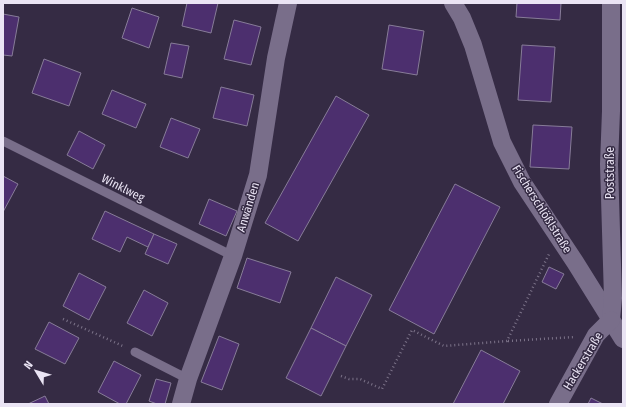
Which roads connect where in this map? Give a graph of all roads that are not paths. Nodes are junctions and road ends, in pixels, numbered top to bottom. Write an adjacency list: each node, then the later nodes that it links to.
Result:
1 (288, 3): 5 (street, Anwänden)
2 (452, 3): 6 (street, Fischerschlößlstraße)
3 (612, 3): 6 (street, Poststraße)
4 (3, 141): 5 (lane, Winklweg)
5 (233, 256): 9 (street, Anwänden)
6 (610, 320): 7 (street); 11 (street, Hackerstraße)
7 (623, 339)
8 (135, 352): 9 (lane)
9 (188, 379): 10 (street, Anwänden)
10 (181, 404)
11 (558, 404)

